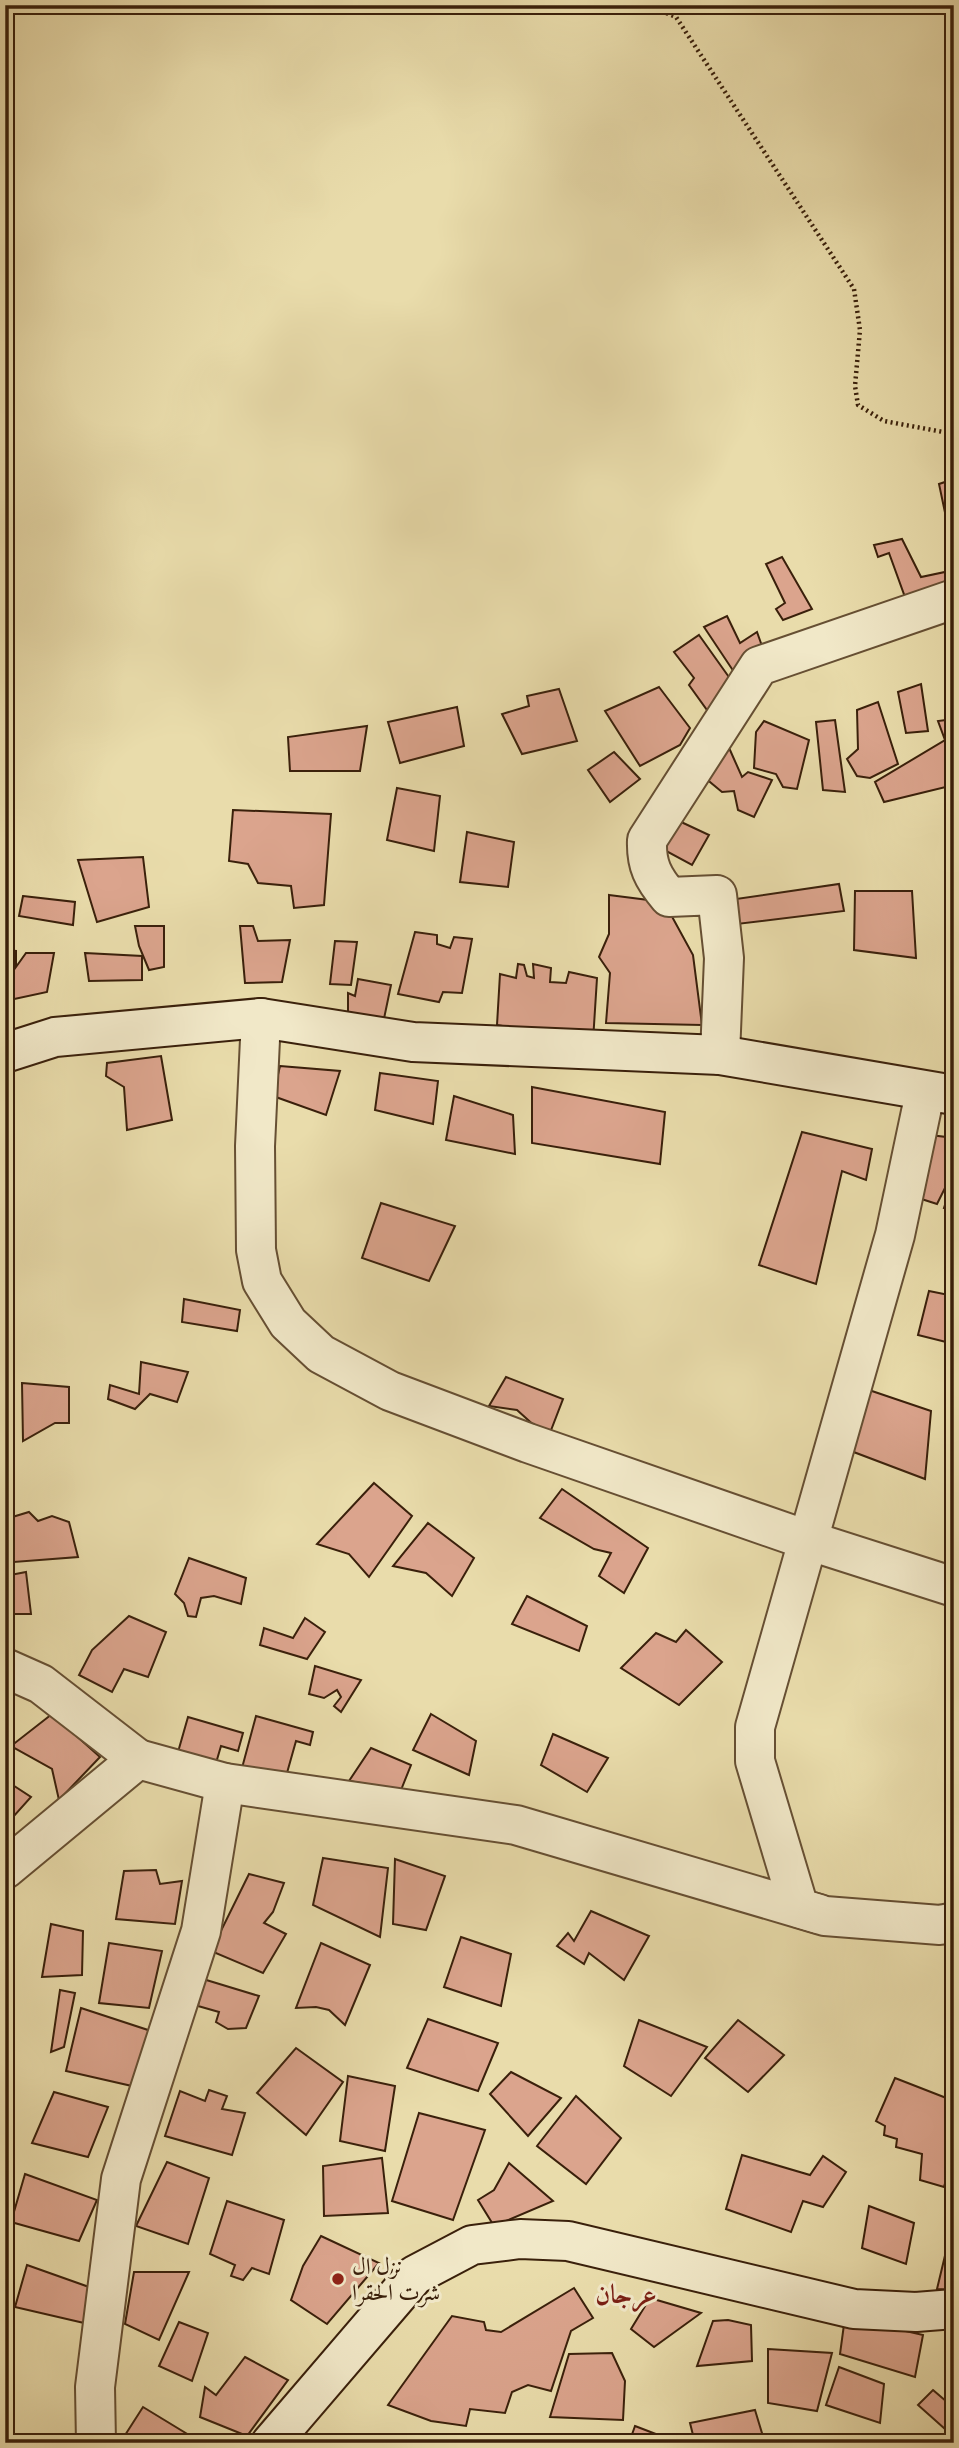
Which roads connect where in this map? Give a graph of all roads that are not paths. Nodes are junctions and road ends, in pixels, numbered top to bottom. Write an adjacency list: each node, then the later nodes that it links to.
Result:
1 (954, 599): 4 (street)
2 (261, 1018): 3 (street); 4 (street); 6 (street)
3 (5, 1053)
4 (720, 1055): 5 (street)
5 (939, 1094): 6 (street)
6 (810, 1541): 7 (street); 12 (street)
7 (954, 1587)
8 (5, 1668): 9 (street)
9 (138, 1759): 10 (street); 11 (street)
10 (225, 1783): 12 (street); 15 (street)
11 (5, 1868)
12 (825, 1916): 13 (street)
13 (954, 1922)
14 (954, 2309): 16 (street)
15 (96, 2443)
16 (271, 2443)

